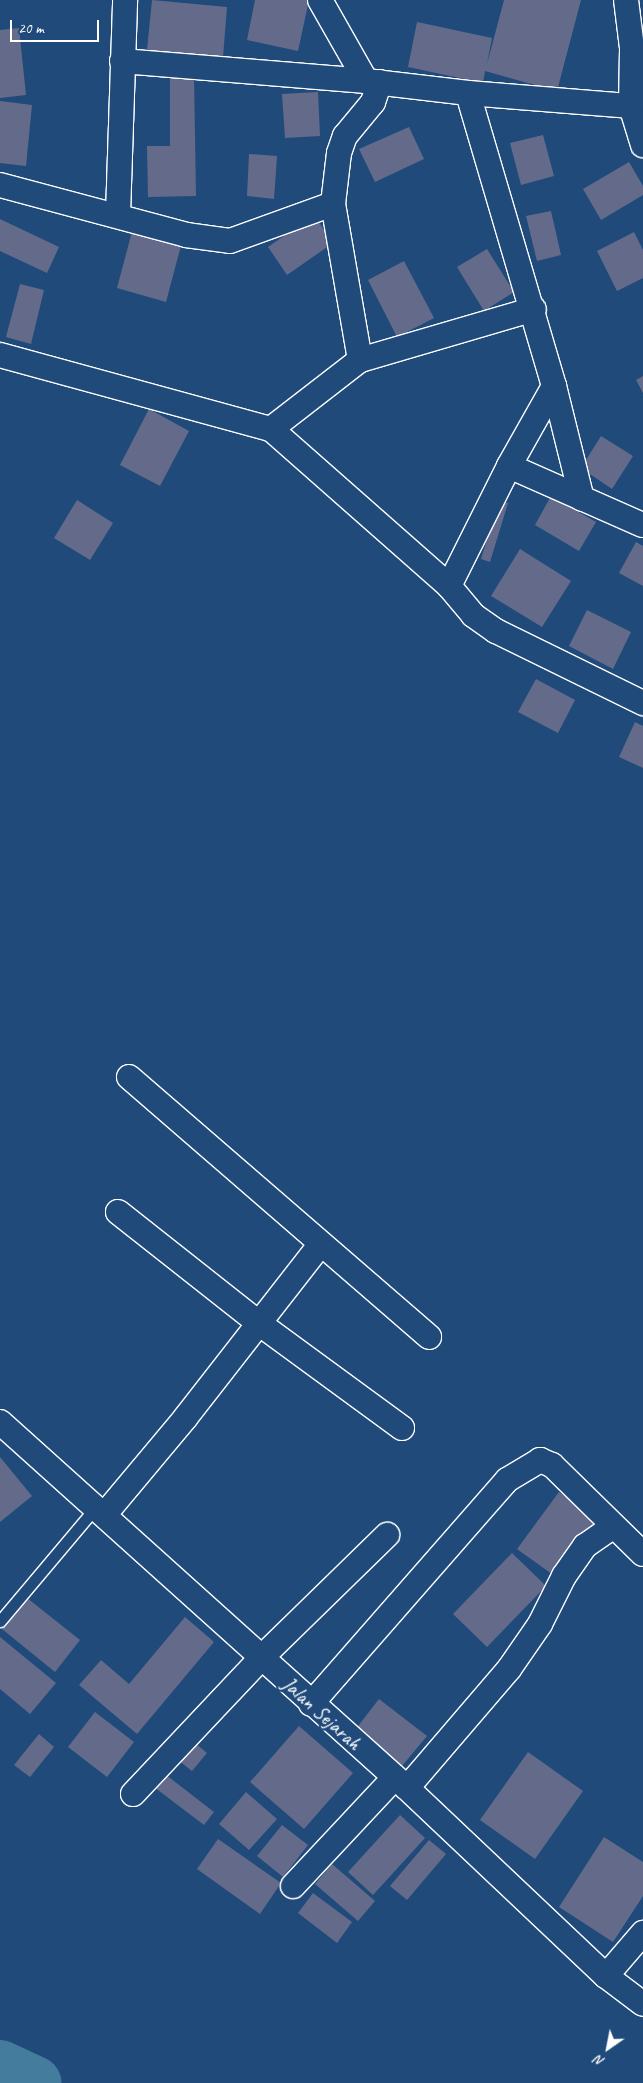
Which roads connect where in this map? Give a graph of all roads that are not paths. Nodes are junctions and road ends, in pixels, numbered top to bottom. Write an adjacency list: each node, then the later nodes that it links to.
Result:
1 (125, 0): 4 (street)
2 (320, 0): 5 (street)
3 (626, 0): 7 (street)
4 (122, 61): 5 (street); 11 (street)
5 (373, 82): 6 (street); 10 (street)
6 (468, 93): 7 (street); 12 (street)
7 (631, 106): 8 (street)
8 (643, 145)
9 (0, 185): 11 (street)
10 (333, 204): 11 (street); 14 (street)
11 (118, 215)
12 (534, 309): 14 (street); 15 (street)
13 (0, 355): 16 (street)
14 (360, 360): 16 (street)
15 (554, 386): 17 (street); 18 (street)
16 (271, 429): 20 (street)
17 (509, 466): 18 (street); 20 (street)
18 (582, 499): 19 (street)
19 (643, 525)
20 (449, 586): 21 (street)
21 (643, 702)
22 (129, 1077): 24 (street)
23 (118, 1212): 25 (street)
24 (320, 1245): 25 (street); 26 (street)
25 (260, 1324): 28 (street); 29 (street)
26 (429, 1338)
27 (0, 1422): 29 (street, Jalan Sejarah)
28 (402, 1428)
29 (100, 1511): 33 (lane); 34 (street, Jalan Sejarah)
30 (612, 1527): 32 (street); 35 (street); 36 (street)
31 (387, 1536): 34 (street)
32 (643, 1554)
33 (0, 1620)
34 (262, 1657): 35 (street, Jalan Sejarah); 37 (street)
35 (311, 1704): 36 (street, Jalan Sejarah)
36 (401, 1783): 38 (street); 40 (street, Jalan Sejarah)
37 (133, 1794)
38 (293, 1886)
39 (643, 1934): 40 (street)
40 (606, 1976): 41 (street, Jalan Sejarah)
41 (643, 2004)

